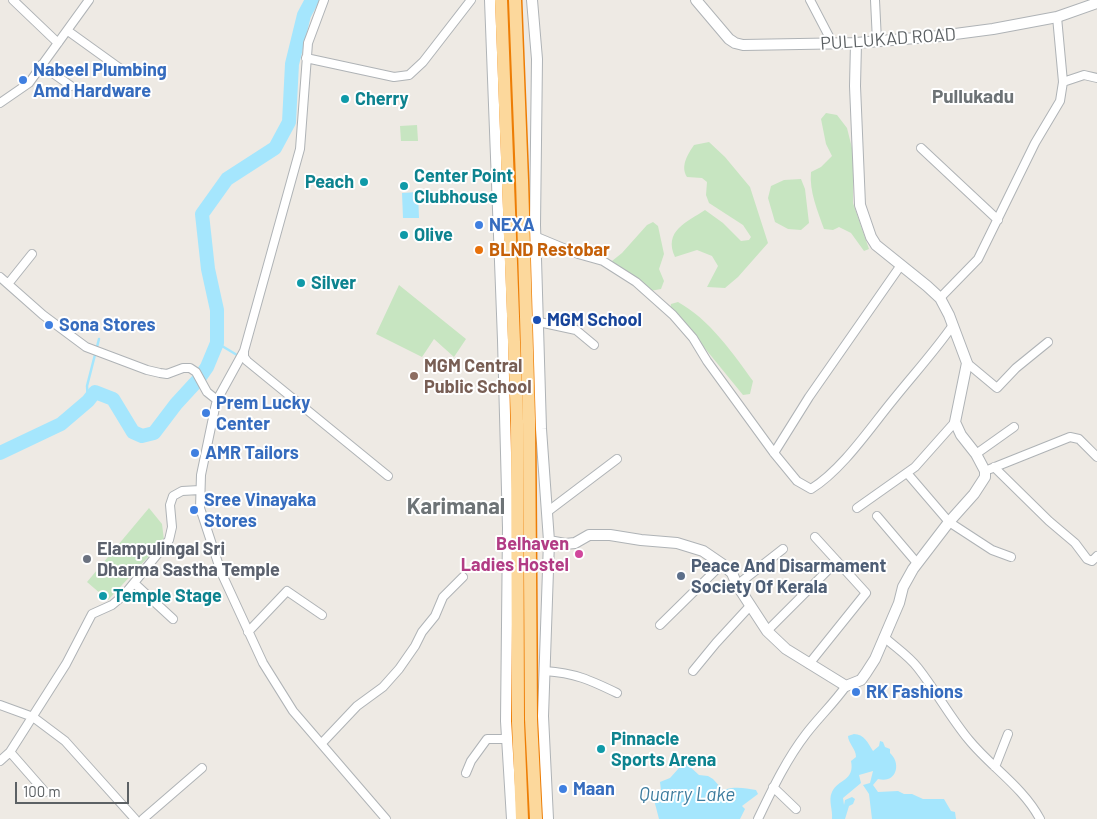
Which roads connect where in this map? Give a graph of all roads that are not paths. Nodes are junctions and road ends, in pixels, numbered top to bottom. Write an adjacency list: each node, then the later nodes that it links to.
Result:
1 (12, 0): 16 (street)
2 (90, 0): 14 (street)
3 (324, 0): 19 (street)
4 (471, 0): 19 (street)
5 (490, 0): 81 (street)
6 (501, 0): 95 (highway)
7 (515, 0): 96 (highway)
8 (532, 0): 28 (street)
9 (696, 0): 18 (street, PULLUKAD ROAD)
10 (810, 0): 18 (street)
11 (875, 0): 15 (street)
12 (1090, 3): 13 (street, PULLUKAD ROAD)
13 (1057, 17): 15 (street, PULLUKAD ROAD); 23 (street)
14 (68, 31): 16 (street); 21 (street)
15 (877, 41): 17 (street, PULLUKAD ROAD)
16 (58, 43): 20 (street)
17 (856, 43): 18 (street, PULLUKAD ROAD); 30 (street)
18 (833, 44)
19 (306, 58): 38 (street)
20 (41, 65): 24 (street); 25 (street)
21 (125, 72)
22 (1097, 78): 23 (street)
23 (1063, 82): 27 (street)
24 (71, 86)
25 (0, 103)
26 (921, 148): 27 (street)
27 (998, 220): 33 (street)
28 (537, 237): 34 (street); 43 (street)
29 (32, 254): 32 (street)
30 (901, 265): 33 (street); 43 (street)
31 (0, 277): 32 (street)
32 (8, 284): 40 (street)
33 (940, 298): 35 (street)
34 (539, 322): 37 (street); 52 (street)
35 (954, 326): 39 (street); 43 (street)
36 (1048, 342): 39 (street)
37 (594, 345)
38 (244, 350): 40 (street); 49 (street)
39 (967, 363): 41 (street)
40 (217, 400): 50 (street)
41 (955, 422): 44 (street); 48 (street)
42 (1014, 427): 44 (street)
43 (774, 453)
44 (976, 454): 47 (street)
45 (1097, 457): 47 (street)
46 (617, 459): 52 (street)
47 (989, 469): 54 (street); 58 (street)
48 (908, 472): 51 (street); 54 (street)
49 (388, 476)
50 (200, 490): 64 (street); 71 (street)
51 (857, 508)
52 (547, 512): 56 (street)
53 (877, 516): 61 (street)
54 (949, 522): 59 (street); 61 (street)
55 (815, 537): 60 (street)
56 (549, 541): 62 (street); 74 (street)
57 (783, 549): 65 (street)
58 (1097, 556)
59 (1011, 557)
60 (837, 562): 70 (street); 73 (street)
61 (917, 563): 72 (street)
62 (722, 564): 65 (street); 69 (street)
63 (463, 577): 82 (street)
64 (134, 583): 68 (street); 79 (street)
65 (736, 585): 66 (street)
66 (750, 606): 70 (street); 75 (street)
67 (322, 615): 71 (street)
68 (173, 619)
69 (660, 625)
70 (767, 631): 73 (street)
71 (248, 632): 82 (street)
72 (884, 637): 76 (street); 85 (street)
73 (809, 664): 76 (street)
74 (545, 671): 77 (street); 97 (street)
75 (693, 671)
76 (846, 686): 88 (street)
77 (616, 693)
78 (0, 705): 79 (street)
79 (33, 717): 83 (street); 91 (street)
80 (1008, 734): 85 (street)
81 (507, 739): 87 (street); 94 (street)
82 (322, 742): 93 (street)
83 (10, 752): 84 (street); 89 (street)
84 (0, 761)
85 (995, 767): 99 (street)
86 (202, 768): 92 (street)
87 (466, 773)
88 (773, 787): 90 (street); 98 (street)
89 (46, 792)
90 (796, 808)
91 (135, 819)
92 (143, 819)
93 (386, 819)
94 (512, 819)
95 (522, 819)
96 (536, 819)
97 (548, 819)
98 (758, 819)
99 (1040, 819)

